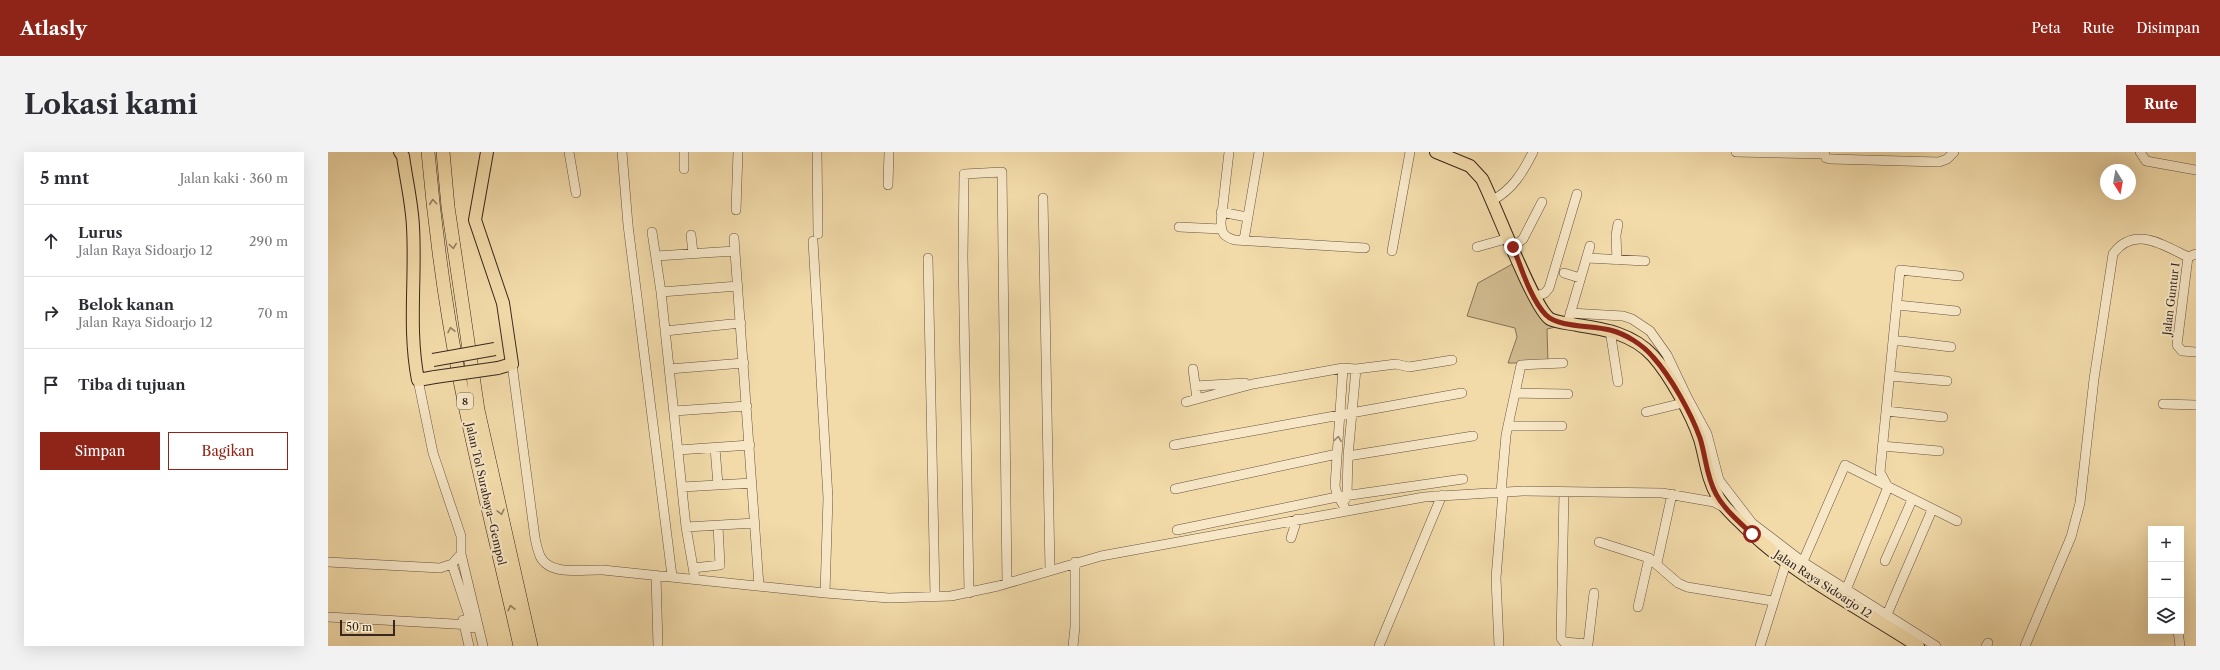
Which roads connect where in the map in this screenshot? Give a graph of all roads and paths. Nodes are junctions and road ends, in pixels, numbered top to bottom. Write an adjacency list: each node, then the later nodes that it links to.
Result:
1 (400, 152): 68 (main road)
2 (428, 152): 161 (highway, Jalan Tol Surabaya–Gempol / 8, one-way to 2)
3 (443, 152): 162 (highway, Jalan Tol Surabaya–Gempol / 8, one-way to 162)
4 (487, 152): 64 (main road)
5 (569, 152): 23 (street)
6 (622, 152): 143 (street)
7 (684, 152): 20 (street)
8 (738, 152): 28 (street)
9 (817, 152): 148 (street)
10 (889, 152): 22 (street)
11 (1229, 152): 29 (street)
12 (1259, 152): 30 (street)
13 (1410, 152): 42 (street)
14 (1533, 152): 26 (street)
15 (1736, 152): 19 (street)
16 (1954, 152): 19 (street)
17 (2140, 152): 21 (street)
18 (1440, 153): 26 (main road, Jalan Raya Sidoarjo 12)
19 (1824, 153)
20 (684, 169)
21 (2196, 170)
22 (888, 185)
23 (576, 193)
24 (1577, 194): 56 (street)
25 (1043, 198): 141 (street)
26 (1496, 198): 38 (main road, Jalan Raya Sidoarjo 12)
27 (1542, 202): 38 (street)
28 (736, 210)
29 (1221, 212): 30 (street); 33 (street)
30 (1247, 217): 37 (street)
31 (1618, 224): 49 (street)
32 (1179, 227): 33 (street)
33 (1221, 229): 37 (street)
34 (652, 232): 46 (street)
35 (691, 235): 44 (street)
36 (734, 238): 43 (street)
37 (1244, 240): 41 (street)
38 (1515, 243): 40 (street); 56 (main road, Jalan Raya Sidoarjo 12)
39 (1590, 246): 48 (street)
40 (1477, 247)
41 (1365, 248)
42 (1392, 250)
43 (735, 251): 44 (street); 54 (street)
44 (693, 253): 46 (street)
45 (2192, 255): 66 (street, Jalan Guntur I); 170 (street)
46 (656, 256): 55 (street)
47 (928, 258): 151 (street)
48 (1586, 258): 49 (street); 53 (street)
49 (1617, 260): 50 (street)
50 (1645, 261)
51 (1564, 273): 53 (street)
52 (1959, 276): 57 (street)
53 (1580, 278): 59 (street)
54 (738, 286): 55 (street); 60 (street)
55 (661, 292): 62 (street)
56 (1538, 296): 59 (main road, Jalan Raya Sidoarjo 12)
57 (1897, 305): 58 (street); 63 (street)
58 (1956, 311)
59 (1569, 317): 61 (main road, Jalan Raya Sidoarjo 12); 108 (street)
60 (741, 323): 62 (street); 71 (street)
61 (1610, 330): 79 (street); 87 (main road, Jalan Raya Sidoarjo 12)
62 (665, 331): 75 (street)
63 (1893, 340): 65 (street); 76 (street)
64 (509, 346): 68 (main road, bridge); 70 (main road)
65 (1951, 347)
66 (2196, 352)
67 (1452, 360): 74 (street)
68 (414, 362): 77 (main road)
69 (1562, 363): 83 (street)
70 (512, 364): 77 (main road, bridge); 142 (street)
71 (744, 364): 75 (street); 90 (street)
72 (1343, 368): 74 (street); 80 (street); 95 (street)
73 (1193, 369): 81 (street)
74 (1356, 369): 94 (street)
75 (669, 370): 92 (street)
76 (1890, 376): 78 (street); 91 (street)
77 (418, 380): 131 (street)
78 (1947, 381)
79 (1618, 382)
80 (1253, 384): 81 (street); 85 (street)
81 (1195, 386): 85 (street)
82 (1462, 393): 94 (street)
83 (1515, 393): 84 (street); 97 (street)
84 (1568, 394)
85 (1197, 399): 86 (street)
86 (1186, 402)
87 (1683, 403): 93 (street); 108 (main road, Jalan Raya Sidoarjo 12)
88 (2163, 404): 89 (street)
89 (2196, 405)
90 (747, 406): 92 (street); 100 (street)
91 (1886, 410): 96 (street); 102 (street)
92 (674, 411): 104 (street)
93 (1646, 412)
94 (1353, 413): 95 (street); 107 (street)
95 (1341, 414): 101 (street); 106 (street, one-way to 95)
96 (1943, 417)
97 (1508, 426): 98 (street); 115 (street)
98 (1562, 426)
99 (1473, 436): 107 (street)
100 (750, 445): 103 (street); 110 (street)
101 (1174, 445)
102 (1882, 446): 105 (street); 113 (street)
103 (715, 448): 104 (street); 111 (street)
104 (678, 450): 112 (street)
105 (1939, 451)
106 (1336, 454): 114 (street); 120 (street)
107 (1348, 456): 120 (street)
108 (1708, 456): 121 (main road, Jalan Raya Sidoarjo 12); 139 (street)
109 (1463, 479): 120 (street)
110 (752, 483): 111 (street); 125 (street)
111 (718, 485): 112 (street)
112 (682, 487): 127 (street)
113 (1888, 487): 119 (street); 139 (street); 147 (street)
114 (1174, 489)
115 (1502, 492): 116 (street); 117 (street); 166 (street)
116 (1564, 492): 118 (street); 150 (street)
117 (1442, 494): 120 (street); 165 (street)
118 (1672, 494): 121 (street); 136 (street)
119 (1912, 500): 122 (street); 133 (street)
120 (1343, 501): 123 (street); 128 (street)
121 (1727, 508): 137 (main road, Jalan Raya Sidoarjo 12)
122 (1932, 510): 124 (street); 155 (street)
123 (1297, 519): 129 (street); 135 (street)
124 (1956, 521)
125 (755, 524): 126 (street); 146 (street)
126 (718, 526): 127 (street); 140 (street)
127 (686, 527): 140 (street)
128 (1177, 530)
129 (1292, 538)
130 (1599, 542): 132 (street)
131 (461, 554): 138 (street); 160 (street)
132 (1649, 558): 136 (street); 153 (street)
133 (1885, 561)
134 (328, 562): 138 (street)
135 (1075, 562): 141 (street); 164 (street)
136 (1657, 563): 152 (street)
137 (1786, 563): 139 (main road, Jalan Raya Sidoarjo 12); 152 (street)
138 (452, 564): 156 (street)
139 (1801, 566): 147 (street); 155 (main road, Jalan Raya Sidoarjo 12)
140 (693, 568): 144 (street)
141 (1050, 570): 145 (street)
142 (656, 575): 143 (street); 163 (street)
143 (672, 576): 144 (street)
144 (695, 579): 146 (street)
145 (1007, 583): 149 (street); 149 (street)
146 (759, 586): 148 (street)
147 (1846, 590): 155 (street)
148 (825, 593): 151 (street)
149 (969, 593): 151 (street)
150 (1594, 593)
151 (936, 596)
152 (1773, 601): 167 (street)
153 (1638, 607)
154 (328, 617): 156 (street)
155 (1886, 619): 168 (main road, Jalan Raya Sidoarjo 12); 169 (street)
156 (468, 625): 158 (street); 159 (street)
157 (2178, 634): 171 (street)
158 (470, 646)
159 (478, 646)
160 (483, 646)
161 (520, 646)
162 (532, 646)
163 (658, 646)
164 (1073, 646)
165 (1379, 646)
166 (1499, 646)
167 (1760, 646)
168 (1918, 646)
169 (1936, 646)
170 (2025, 646)
171 (2180, 646)

